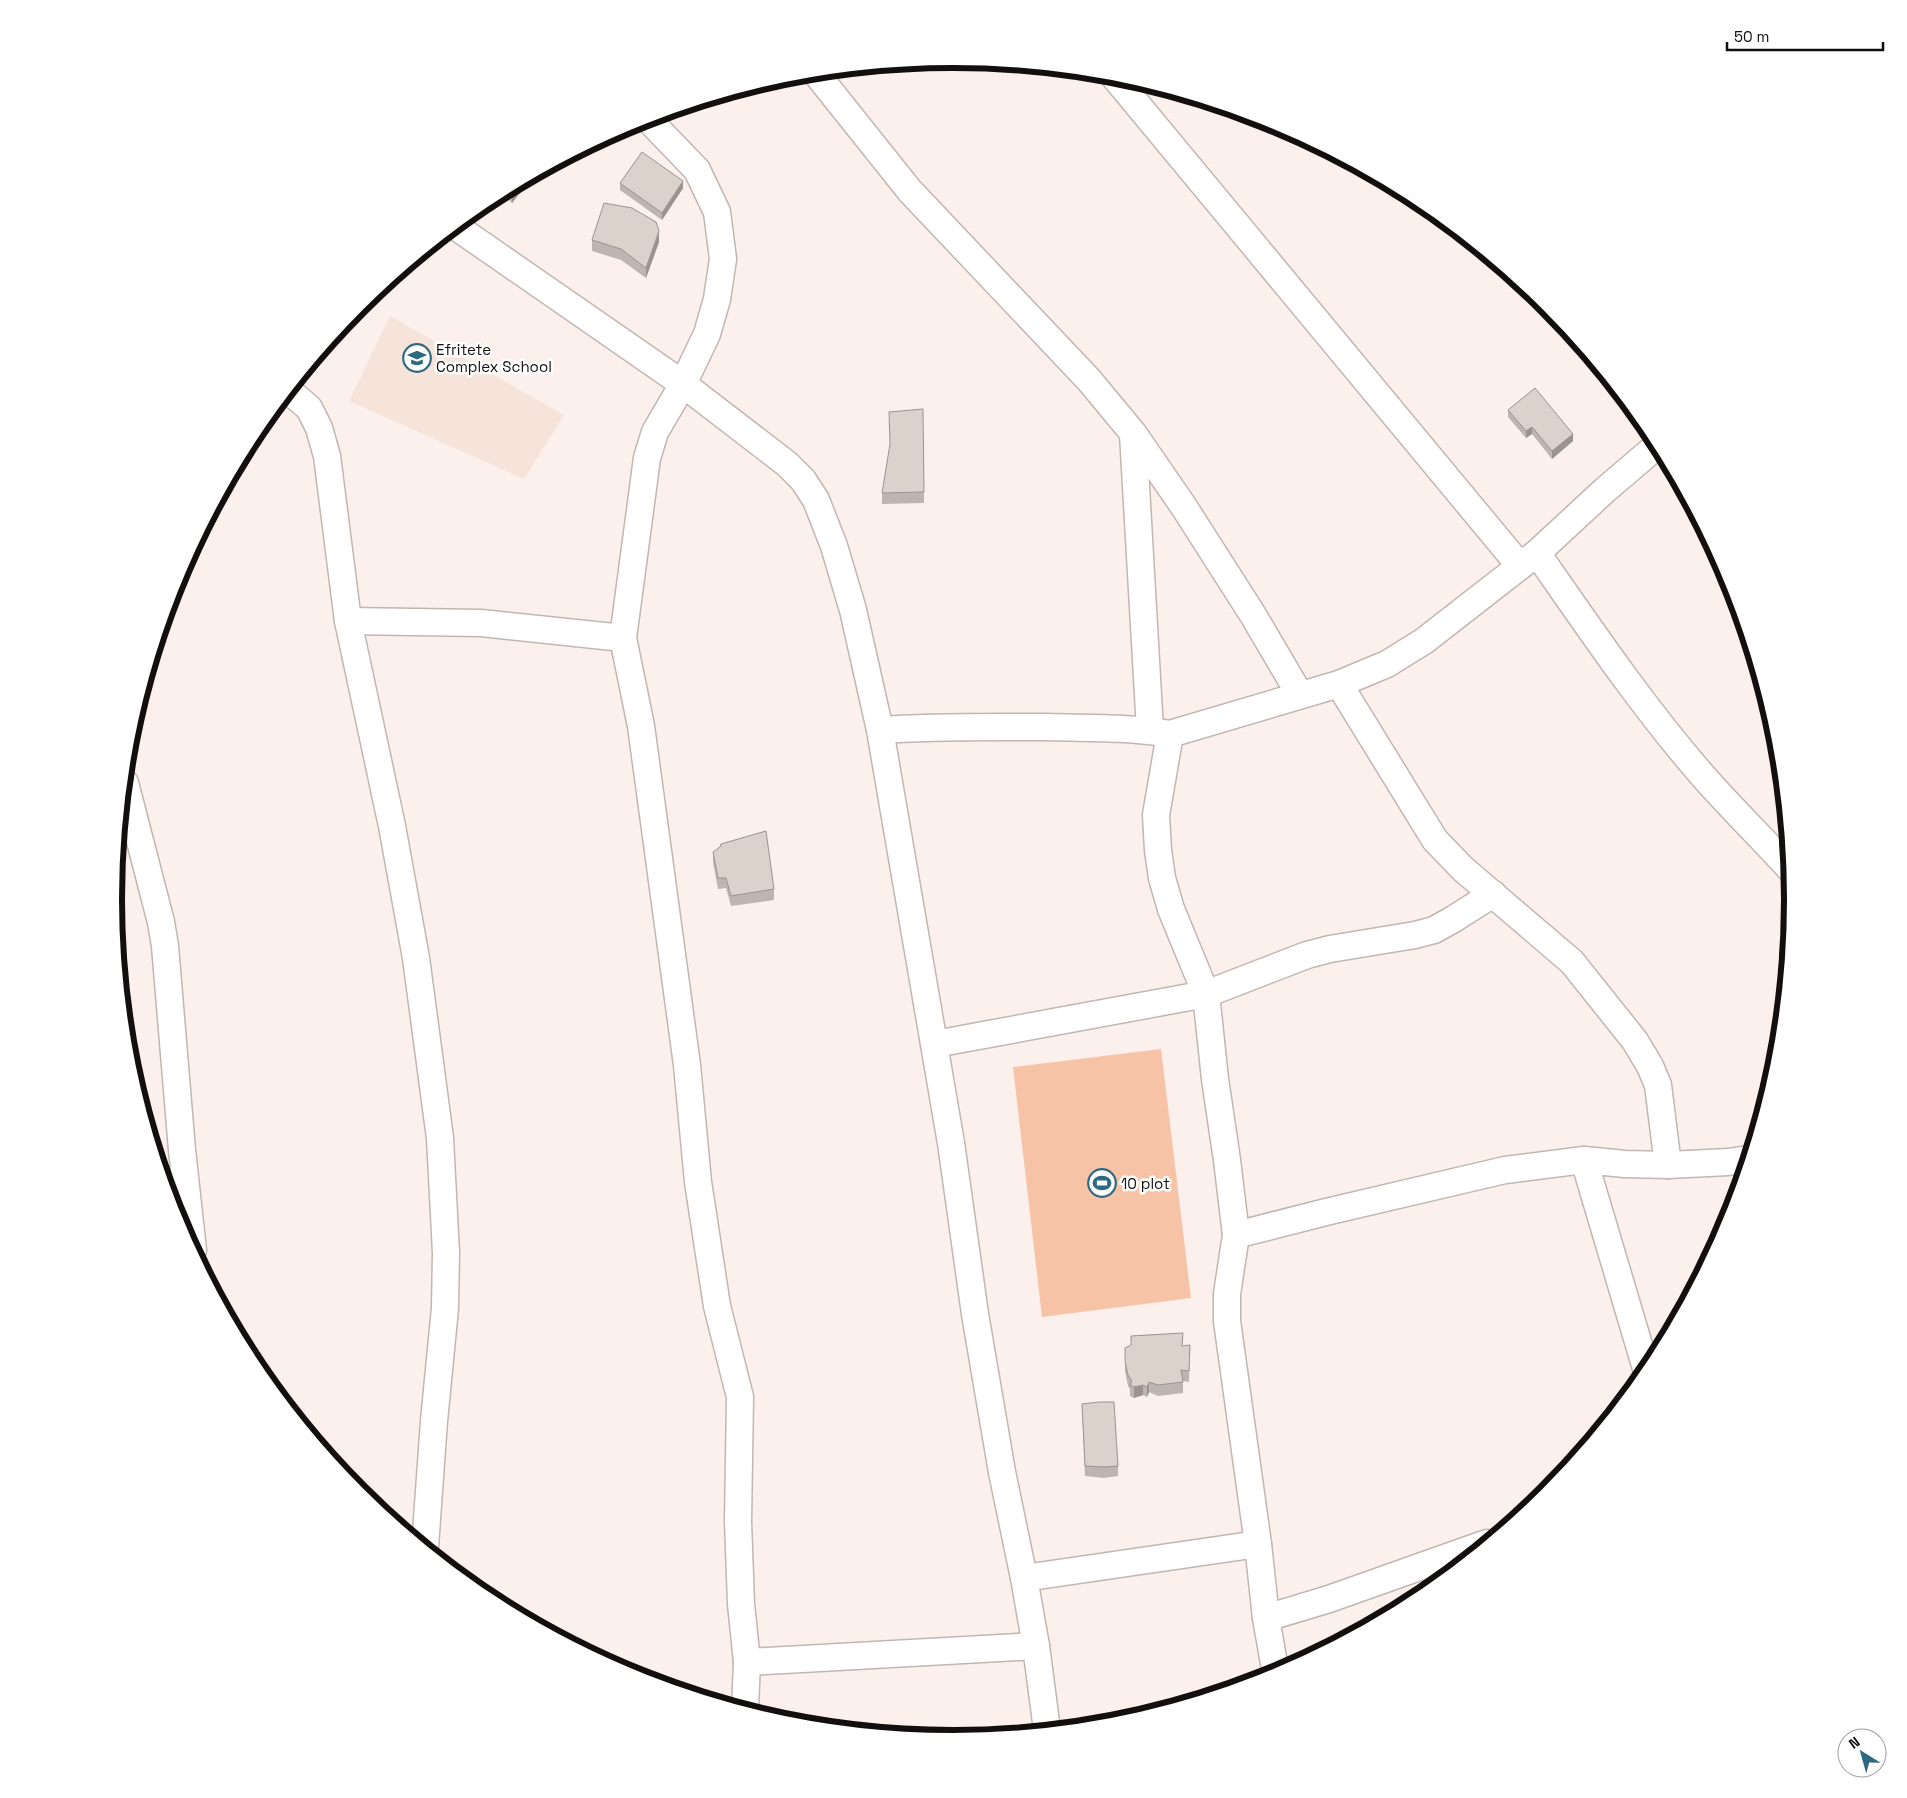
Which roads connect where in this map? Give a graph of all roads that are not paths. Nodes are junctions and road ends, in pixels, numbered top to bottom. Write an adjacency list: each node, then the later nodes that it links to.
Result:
1 (820, 79): 7 (street)
2 (1121, 84): 9 (street)
3 (653, 124): 5 (street)
4 (460, 230): 5 (street)
5 (683, 384): 11 (street); 14 (street)
6 (293, 394): 10 (street)
7 (1133, 433): 13 (street); 15 (street)
8 (1652, 449): 9 (street)
9 (1528, 560): 12 (street); 17 (street)
10 (348, 621): 11 (street); 27 (street)
11 (623, 638): 33 (street)
12 (1339, 684): 13 (street); 18 (street)
13 (1300, 695): 15 (street)
14 (880, 730): 15 (street); 20 (street)
15 (1160, 732): 19 (street)
16 (128, 796): 24 (street)
17 (1784, 862)
18 (1492, 894): 19 (street); 23 (street)
19 (1206, 994): 20 (street); 25 (street)
20 (935, 1044): 30 (street)
21 (1584, 1160): 23 (street); 25 (street); 26 (street)
22 (1743, 1160): 23 (street)
23 (1668, 1165)
24 (191, 1229)
25 (1236, 1236): 28 (street)
26 (1644, 1362)
27 (425, 1541)
28 (1258, 1544): 30 (street); 31 (street)
29 (1473, 1548): 31 (street)
30 (1024, 1578): 32 (street)
31 (1266, 1618): 34 (street)
32 (1036, 1646): 33 (street); 36 (street)
33 (747, 1662): 35 (street)
34 (1274, 1666)
35 (743, 1703)
36 (1047, 1725)

